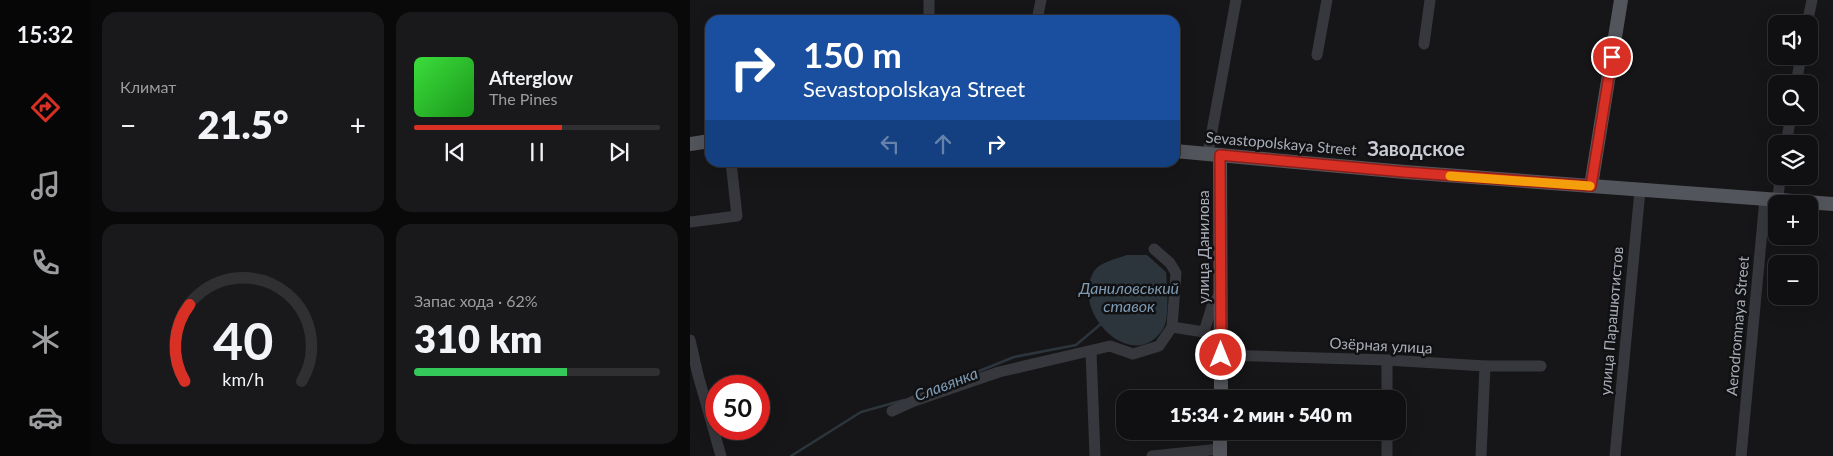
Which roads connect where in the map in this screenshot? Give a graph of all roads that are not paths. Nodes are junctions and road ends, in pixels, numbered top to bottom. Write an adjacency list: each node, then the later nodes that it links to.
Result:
1 (929, 0): 8 (street)
2 (1041, 0): 9 (street)
3 (1236, 0): 16 (street)
4 (1327, 0): 12 (street)
5 (1430, 0): 11 (street)
6 (1621, 0): 18 (main road)
7 (1812, 0): 10 (street)
8 (928, 15)
9 (1038, 15)
10 (1809, 15)
11 (1424, 44)
12 (1317, 55)
13 (705, 142): 14 (main road)
14 (690, 144)
15 (1180, 151): 16 (main road, Sevastopolskaya Street)
16 (1214, 154): 18 (main road, Sevastopolskaya Street); 26 (main road, улица Данилова)
17 (732, 167): 23 (street)
18 (1591, 186): 19 (main road, Sevastopolskaya Street)
19 (1640, 190): 20 (main road, Sevastopolskaya Street); 45 (street, улица Парашютистов)
20 (1768, 200)
21 (1818, 203): 22 (main road, Sevastopolskaya Street)
22 (1833, 204)
23 (690, 222)
24 (1768, 233): 46 (street, Aerodromnaya Street)
25 (1154, 248): 27 (street)
26 (1221, 293): 27 (street); 30 (main road, улица Данилова)
27 (1172, 327): 29 (street)
28 (690, 340): 40 (street)
29 (1091, 351): 36 (street); 41 (street)
30 (1221, 355): 31 (street, Озёрная улица); 34 (main road, улица Данилова)
31 (1387, 360): 32 (street, Озёрная улица); 35 (street)
32 (1485, 366): 33 (street, Озёрная улица); 44 (street)
33 (1541, 366)
34 (1220, 390)
35 (1387, 390)
36 (892, 411)
37 (1220, 440): 39 (main road)
38 (1387, 440): 43 (street)
39 (1220, 453): 42 (street)
40 (721, 456)
41 (1095, 456)
42 (1152, 456)
43 (1387, 456)
44 (1481, 456)
45 (1615, 456)
46 (1741, 456)

